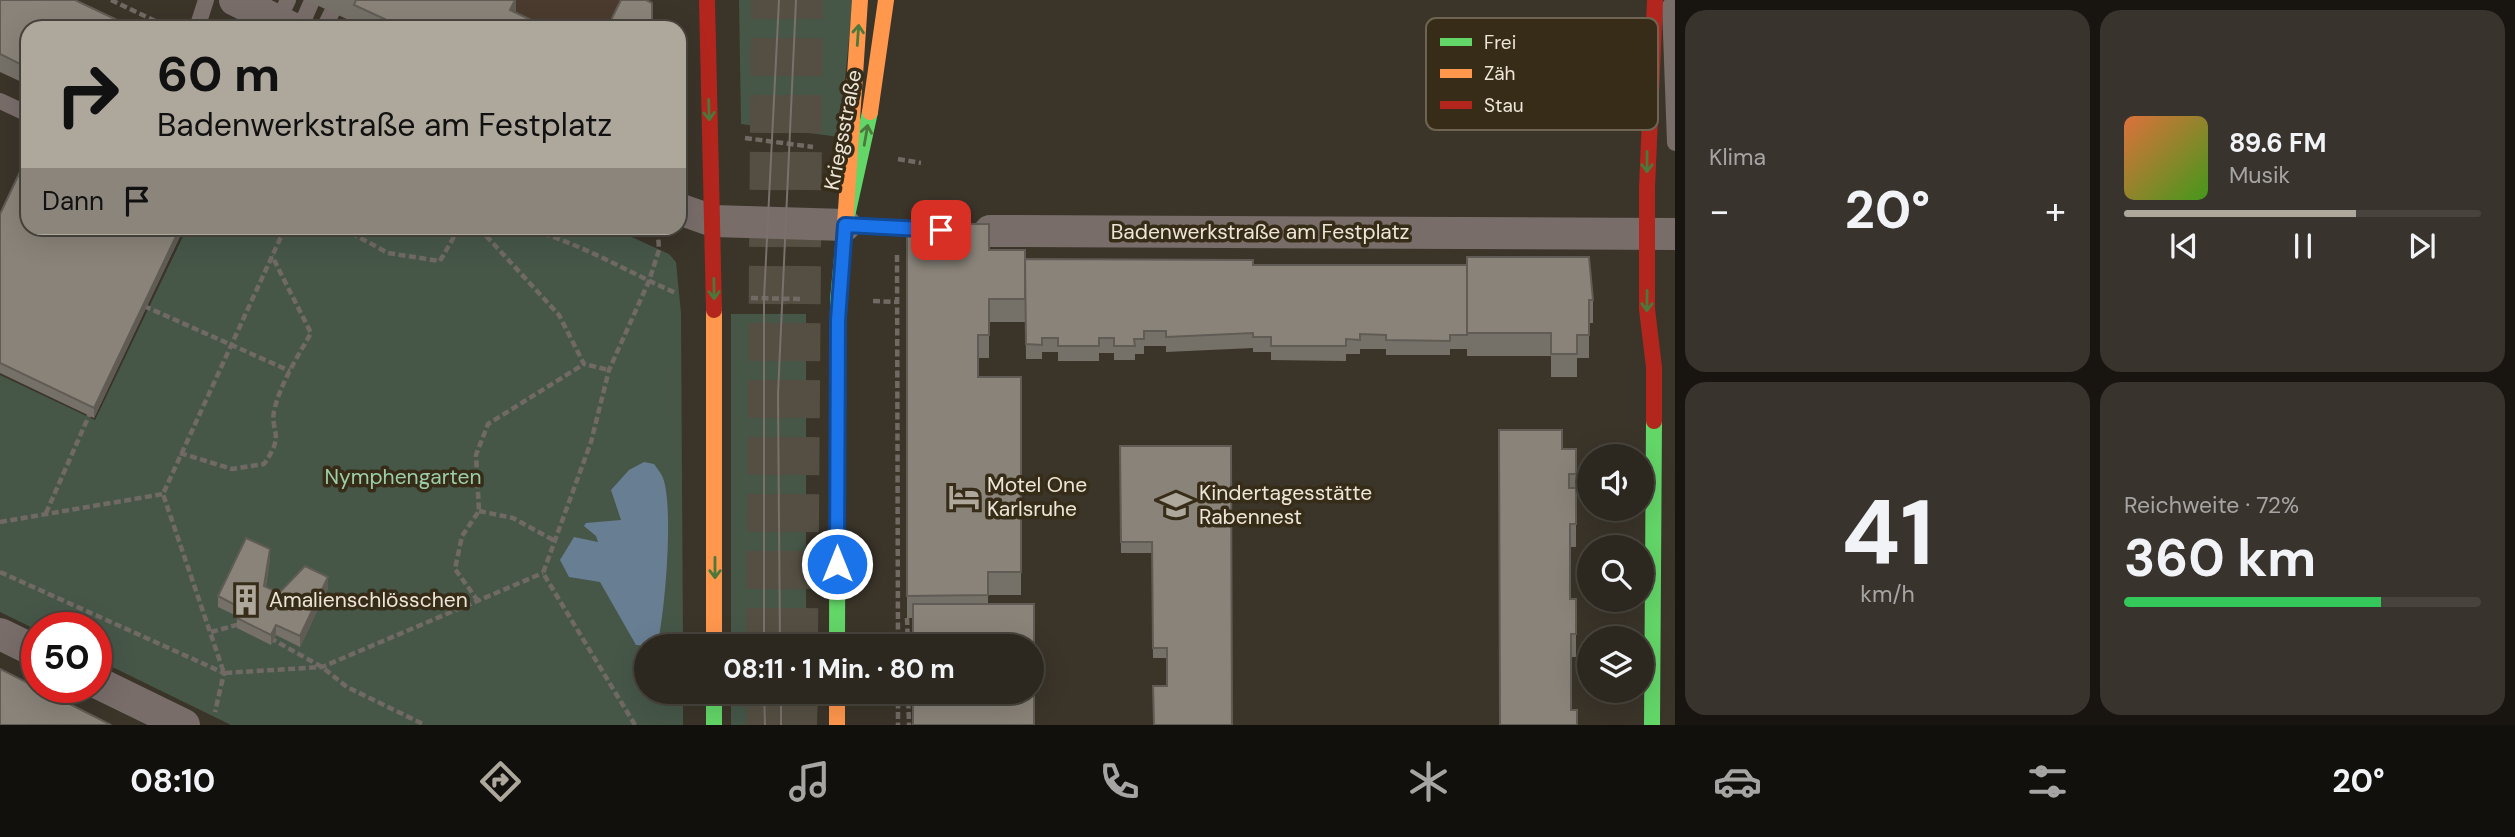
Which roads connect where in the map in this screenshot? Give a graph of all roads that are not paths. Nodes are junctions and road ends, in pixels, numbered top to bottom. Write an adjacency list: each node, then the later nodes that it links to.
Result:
1 (206, 0): 12 (lane)
2 (235, 0): 11 (street)
3 (707, 0): 20 (main road, one-way to 20)
4 (860, 0): 18 (main road, one-way to 4)
5 (886, 0): 18 (main road, Kriegsstraße, one-way to 5)
6 (1655, 0): 10 (main road, one-way to 10)
7 (1670, 0): 17 (lane)
8 (311, 3): 11 (lane)
9 (332, 12): 13 (lane)
10 (1654, 18)
11 (289, 19)
12 (199, 21)
13 (328, 21)
14 (0, 101): 15 (lane)
15 (21, 111)
16 (1652, 130): 24 (main road, one-way to 24)
17 (1675, 143)
18 (856, 152): 21 (main road)
19 (686, 211): 20 (street)
20 (713, 221): 21 (street); 28 (main road, one-way to 28)
21 (845, 225): 22 (lane); 29 (main road)
22 (947, 230)
23 (981, 231): 24 (street, Badenwerkstraße am Festplatz)
24 (1661, 234): 26 (main road, one-way to 26)
25 (1675, 359): 26 (main road)
26 (1654, 367): 37 (main road)
27 (0, 634): 30 (street)
28 (714, 634)
29 (837, 634)
30 (21, 644)
31 (112, 690): 34 (street)
32 (714, 704): 35 (main road)
33 (837, 704): 36 (main road)
34 (184, 725)
35 (714, 725)
36 (837, 725)
37 (1652, 725)

